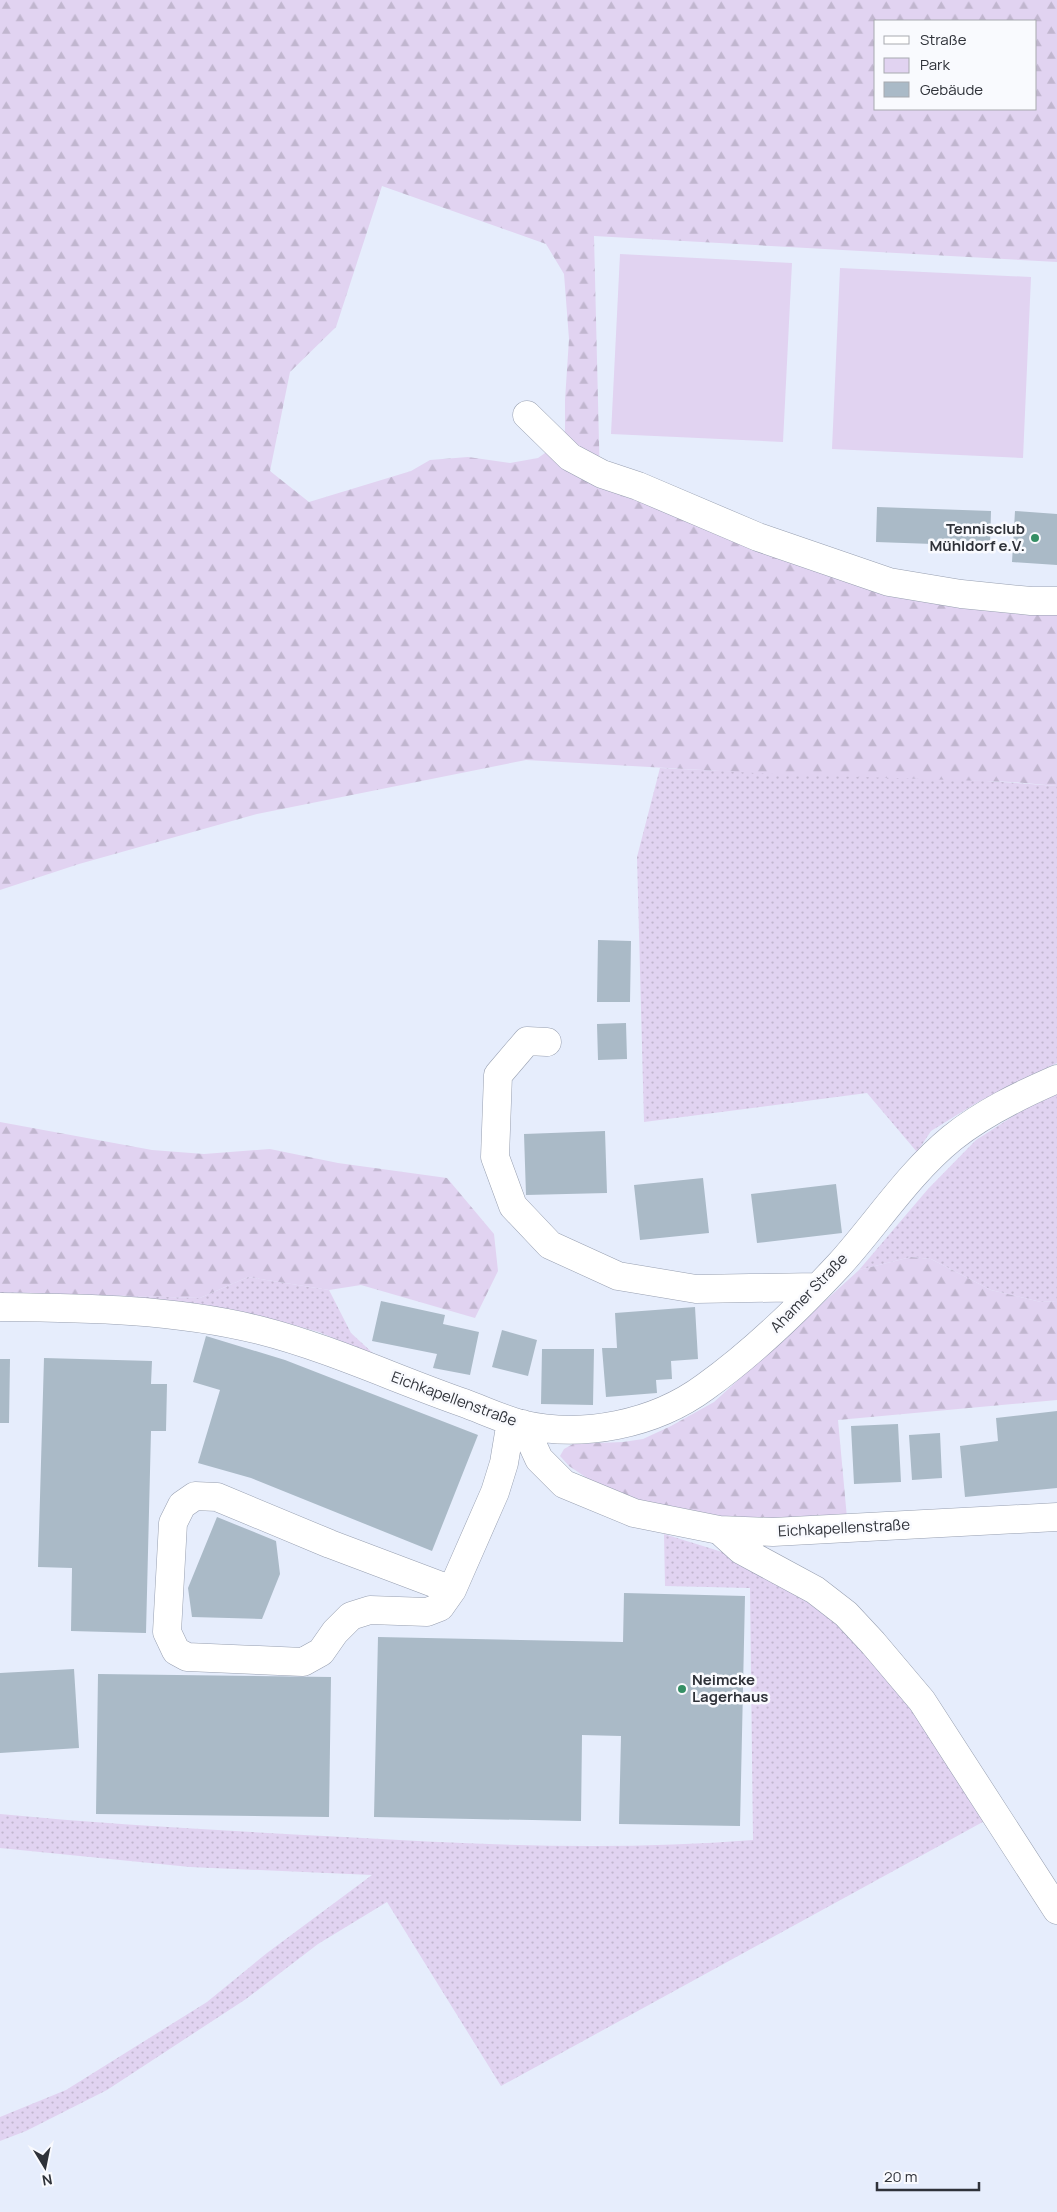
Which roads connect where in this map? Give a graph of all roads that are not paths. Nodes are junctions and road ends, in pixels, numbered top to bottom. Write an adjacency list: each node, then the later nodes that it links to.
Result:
1 (527, 415): 2 (street)
2 (1057, 601)
3 (547, 1042): 5 (street)
4 (1057, 1079): 5 (street, Ahamer Straße)
5 (816, 1288): 7 (street, Ahamer Straße)
6 (0, 1307): 7 (street, Eichkapellenstraße)
7 (517, 1423): 9 (street, Eichkapellenstraße); 10 (street)
8 (1057, 1517): 9 (street, Eichkapellenstraße)
9 (719, 1530): 11 (street)
10 (452, 1590): 10 (street)
11 (1057, 1910)

